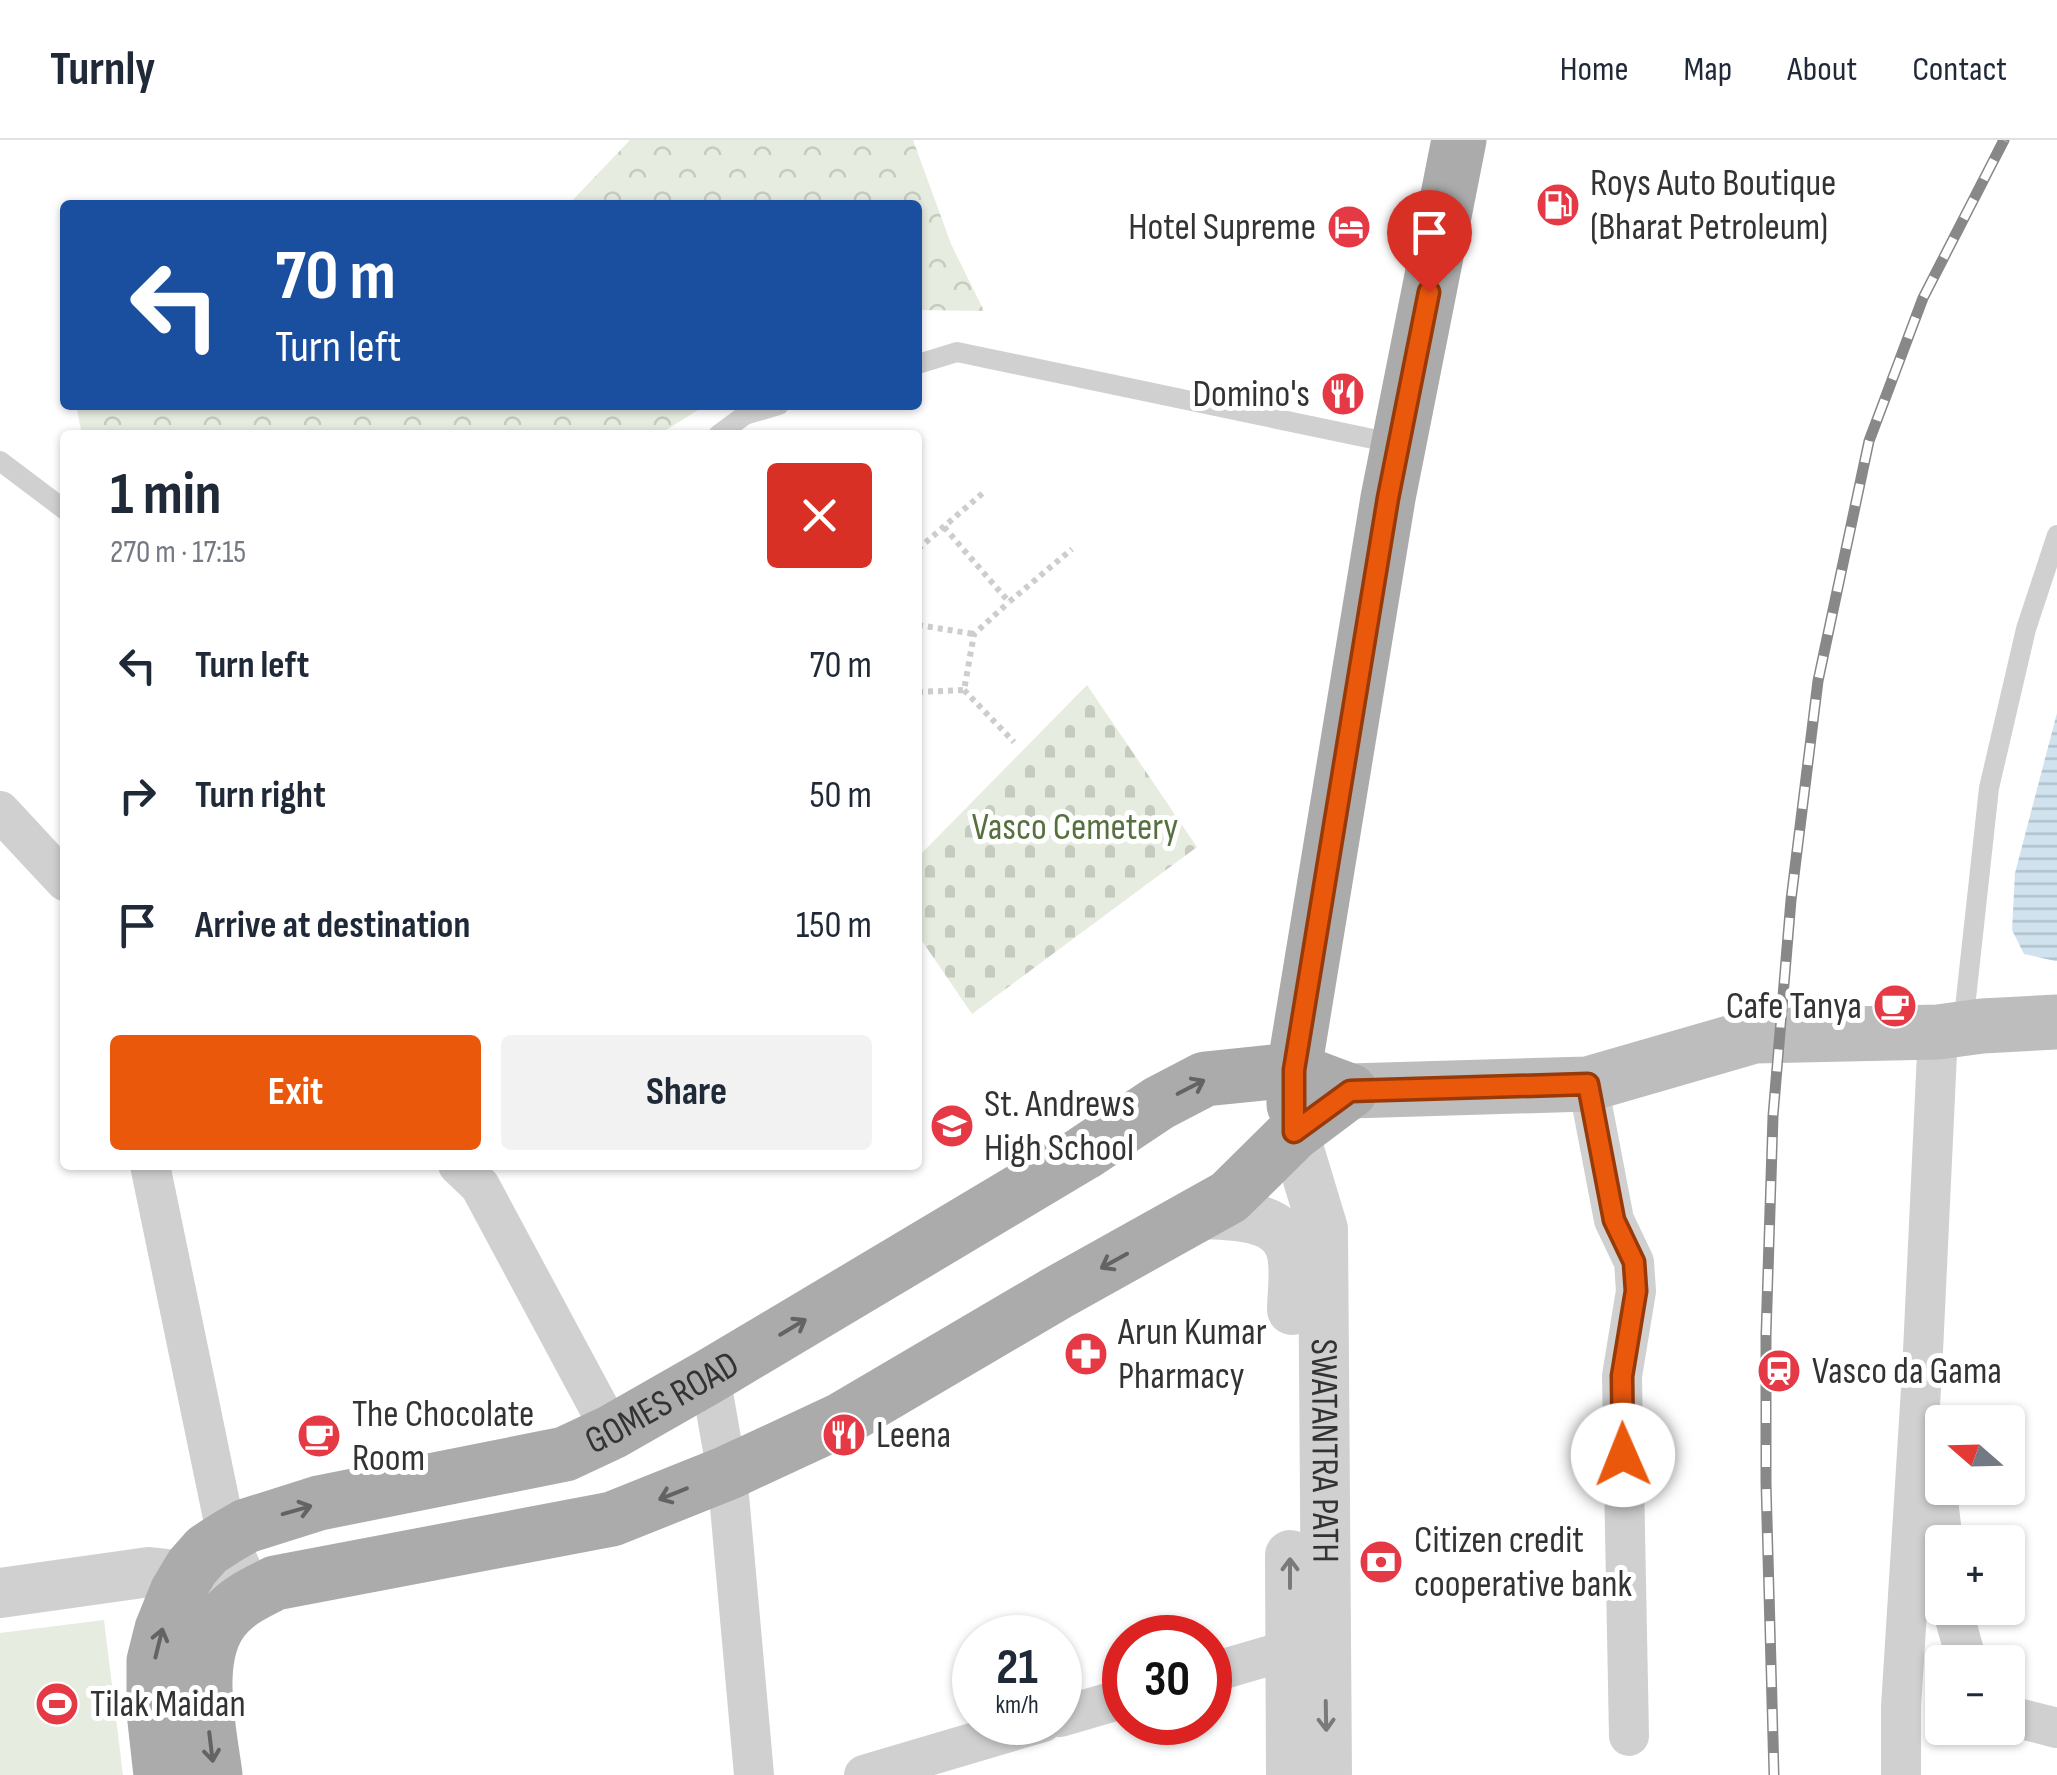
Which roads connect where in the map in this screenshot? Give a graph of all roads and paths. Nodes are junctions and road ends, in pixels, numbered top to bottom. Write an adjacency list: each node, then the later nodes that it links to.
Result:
1 (1459, 140): 5 (main road)
2 (922, 363): 5 (lane)
3 (762, 410): 4 (lane)
4 (725, 430)
5 (1399, 445): 23 (main road)
6 (0, 460): 8 (lane)
7 (984, 492): 9 (path)
8 (60, 506)
9 (944, 527): 11 (path); 13 (path)
10 (2057, 535): 22 (lane)
11 (922, 546)
12 (1072, 549): 13 (path)
13 (1009, 602): 15 (path)
14 (922, 626): 15 (path)
15 (974, 634): 16 (path)
16 (964, 690): 17 (path); 18 (path)
17 (922, 692)
18 (1014, 742)
19 (0, 812): 20 (street)
20 (60, 876)
21 (2057, 1022): 22 (main road)
22 (1950, 1030): 24 (main road); 30 (street)
23 (1294, 1070): 25 (main road); 26 (main road); 31 (main road, GOMES ROAD, one-way to 23)
24 (1588, 1084): 25 (main road); 43 (street)
25 (1350, 1091): 26 (main road)
26 (1294, 1132): 29 (main road); 39 (street, SWATANTRA PATH)
27 (151, 1170): 35 (street)
28 (463, 1170): 32 (street)
29 (1200, 1214): 33 (main road, one-way to 33); 39 (street, SWATANTRA PATH, one-way to 29)
30 (1922, 1373): 34 (street); 51 (street)
31 (710, 1376): 32 (main road, GOMES ROAD); 33 (street)
32 (612, 1432): 35 (main road, GOMES ROAD, one-way to 32)
33 (727, 1473): 38 (main road, one-way to 38); 47 (street)
34 (1942, 1525)
35 (227, 1537): 36 (main road, GOMES ROAD); 38 (street)
36 (186, 1576): 37 (street); 38 (street); 45 (main road, GOMES ROAD, one-way to 36)
37 (0, 1593)
38 (246, 1598): 46 (main road, one-way to 46)
39 (1307, 1644): 40 (street); 49 (street, SWATANTRA PATH); 50 (street, SWATANTRA PATH, one-way to 50)
40 (1232, 1666)
41 (2025, 1720): 42 (street)
42 (2057, 1728)
43 (1629, 1736)
44 (965, 1745): 48 (street)
45 (161, 1775)
46 (215, 1775)
47 (754, 1775)
48 (864, 1775)
49 (1291, 1775)
50 (1327, 1775)
51 (1901, 1775)

